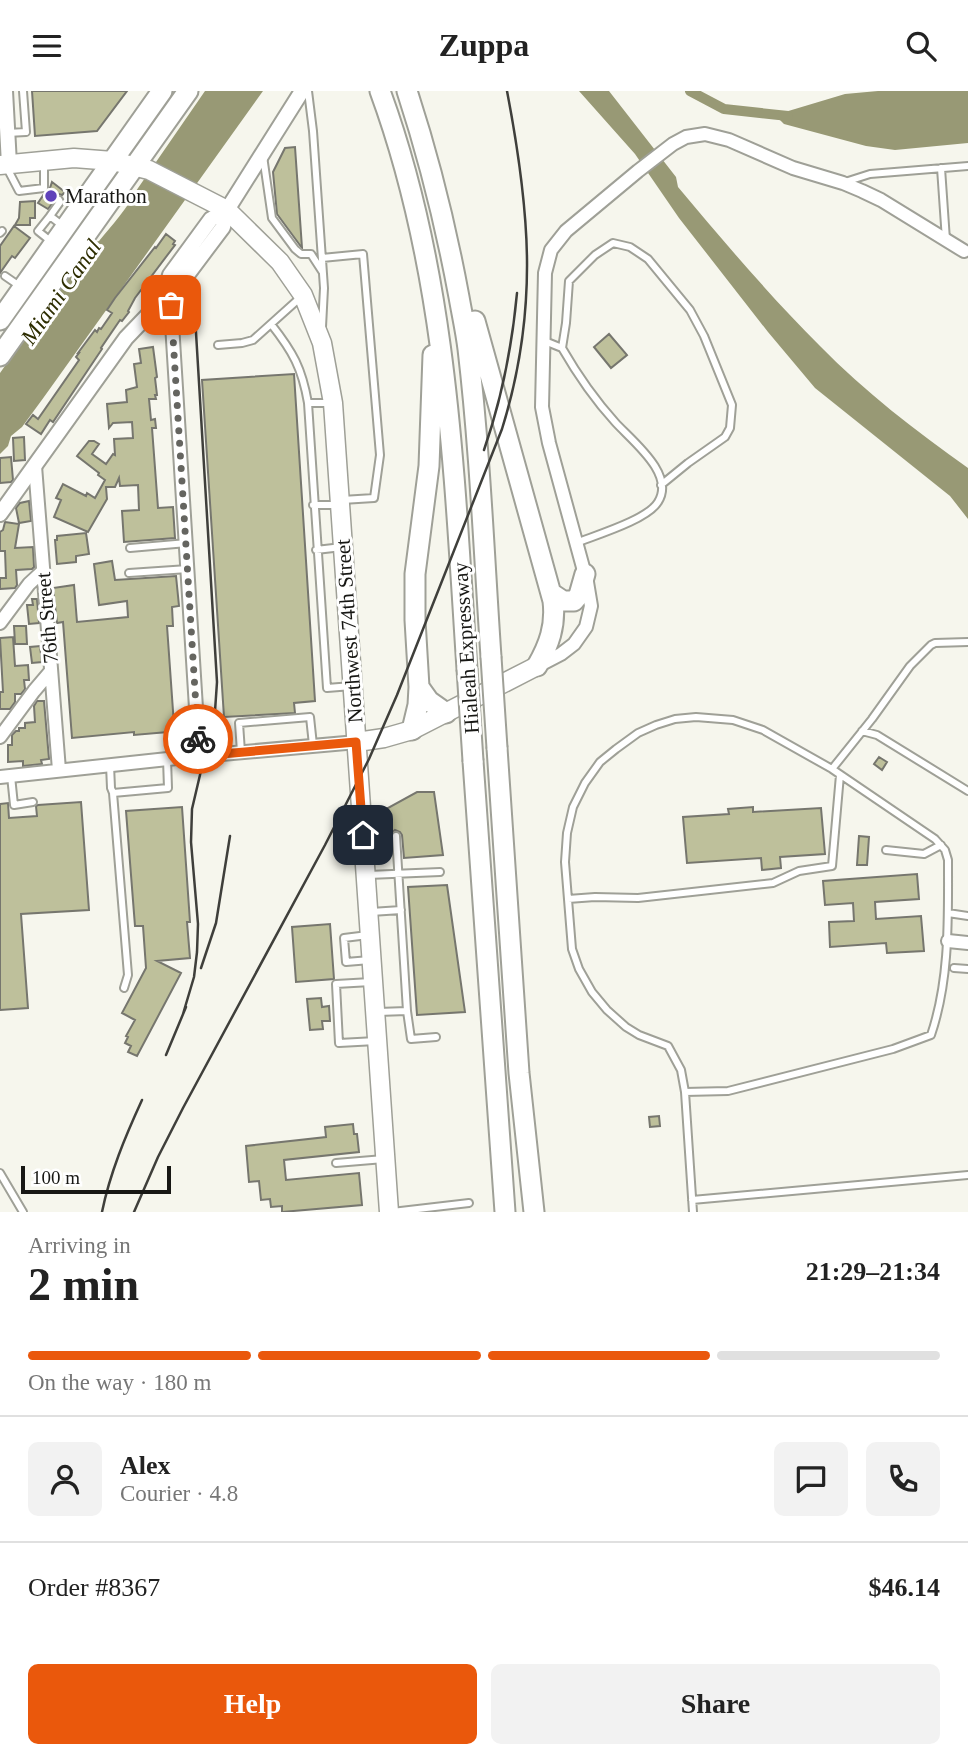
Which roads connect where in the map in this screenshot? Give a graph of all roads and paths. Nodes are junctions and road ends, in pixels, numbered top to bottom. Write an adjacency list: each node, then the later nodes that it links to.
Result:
1 (5, 91): 9 (street)
2 (23, 91): 9 (lane)
3 (188, 91): 15 (main road)
4 (302, 91): 10 (street)
5 (308, 91): 24 (lane, Northwest 74th Street)
6 (380, 91): 35 (main road, Hialeah Expressway)
7 (407, 91): 27 (main road, Hialeah Expressway)
8 (158, 93): 12 (main road)
9 (8, 133): 13 (street)
10 (263, 153): 19 (street); 25 (lane)
11 (44, 161): 12 (main road, Northwest 74th Street); 13 (main road, Northwest 74th Street); 13 (lane)
12 (113, 161): 15 (main road, Northwest 74th Street); 21 (main road)
13 (5, 164)
14 (968, 166): 16 (lane)
15 (142, 168): 19 (main road, Northwest 74th Street); 40 (main road)
16 (941, 168): 17 (lane); 22 (lane)
17 (844, 183): 22 (street); 36 (street)
18 (58, 201): 20 (lane)
19 (227, 210): 29 (street); 30 (main road, Northwest 74th Street)
20 (50, 216): 21 (lane); 21 (lane)
21 (60, 236): 28 (main road)
22 (946, 240): 23 (street)
23 (966, 252)
24 (322, 258): 25 (lane, Northwest 74th Street); 45 (lane)
25 (323, 272): 37 (lane, Northwest 74th Street)
26 (5, 276): 28 (lane)
27 (457, 284): 57 (main road); 114 (main road, Hialeah Expressway, bridge)
28 (23, 288): 32 (main road)
29 (170, 292): 31 (street); 33 (street)
30 (303, 295): 34 (lane); 37 (main road, Northwest 74th Street)
31 (149, 313): 33 (street); 43 (street)
32 (2, 314)
33 (171, 320): 48 (street)
34 (271, 324): 38 (lane); 41 (lane)
35 (438, 326): 63 (main road); 113 (main road, Hialeah Expressway, bridge)
36 (542, 340): 39 (lane); 49 (street)
37 (322, 343): 42 (main road, Northwest 74th Street)
38 (218, 345)
39 (562, 348): 44 (lane); 44 (lane)
40 (0, 356)
41 (307, 403): 42 (lane); 46 (lane)
42 (333, 403): 45 (main road, Northwest 74th Street)
43 (35, 465): 47 (street); 54 (street, 76th Street)
44 (661, 485): 49 (lane)
45 (340, 503): 46 (lane); 50 (main road, Northwest 74th Street)
46 (313, 505): 52 (lane)
47 (0, 513)
48 (187, 543): 51 (lane); 53 (street)
49 (576, 543): 56 (street)
50 (343, 547): 52 (lane); 62 (main road, Northwest 74th Street)
51 (130, 548)
52 (316, 550): 62 (lane)
53 (188, 569): 55 (lane); 71 (street)
54 (43, 571): 58 (street); 61 (street, 76th Street)
55 (129, 573)
56 (585, 574): 57 (main road); 60 (street)
57 (551, 593): 60 (main road)
58 (0, 623)
59 (968, 642): 66 (lane)
60 (537, 666): 64 (main road)
61 (51, 671): 67 (street); 75 (street, 76th Street)
62 (353, 687): 68 (main road, Northwest 74th Street)
63 (419, 687): 64 (main road); 65 (main road)
64 (446, 713): 65 (main road)
65 (412, 730): 68 (main road)
66 (862, 731): 74 (lane); 78 (lane)
67 (0, 737)
68 (356, 742): 69 (street); 86 (main road, Northwest 74th Street)
69 (313, 745): 70 (street); 70 (lane)
70 (241, 752): 71 (street)
71 (199, 756): 72 (street)
72 (167, 759): 73 (street); 79 (lane)
73 (110, 765): 75 (street); 79 (lane)
74 (832, 769): 76 (lane); 87 (lane)
75 (59, 770): 77 (street)
76 (840, 775): 82 (lane); 87 (lane)
77 (5, 776): 80 (lane)
78 (968, 791)
79 (113, 793): 99 (lane)
80 (33, 802)
81 (396, 836): 85 (lane)
82 (941, 845): 83 (lane); 90 (lane)
83 (886, 850)
84 (440, 872): 85 (lane)
85 (398, 874): 86 (lane); 88 (lane)
86 (366, 875): 89 (main road, Northwest 74th Street)
87 (568, 899): 104 (lane)
88 (401, 910): 89 (lane); 100 (lane)
89 (369, 912): 92 (main road, Northwest 74th Street)
90 (948, 913): 91 (lane); 93 (lane)
91 (968, 916)
92 (370, 935): 95 (main road, Northwest 74th Street); 95 (lane)
93 (947, 941): 94 (street); 104 (lane)
94 (968, 943)
95 (372, 960): 98 (main road, Northwest 74th Street)
96 (954, 968): 97 (lane)
97 (968, 969)
98 (373, 982): 101 (main road, Northwest 74th Street); 103 (lane)
99 (124, 988)
100 (407, 1011): 101 (lane); 102 (lane)
101 (376, 1012): 103 (main road, Northwest 74th Street)
102 (436, 1037)
103 (378, 1041): 105 (main road, Northwest 74th Street)
104 (685, 1091): 109 (lane)
105 (386, 1159): 106 (lane); 112 (main road, Northwest 74th Street)
106 (336, 1163)
107 (0, 1173): 111 (lane)
108 (968, 1175): 109 (lane)
109 (692, 1200): 115 (lane)
110 (469, 1203): 112 (lane)
111 (23, 1212)
112 (391, 1212)
113 (505, 1212)
114 (534, 1212)
115 (693, 1212)

